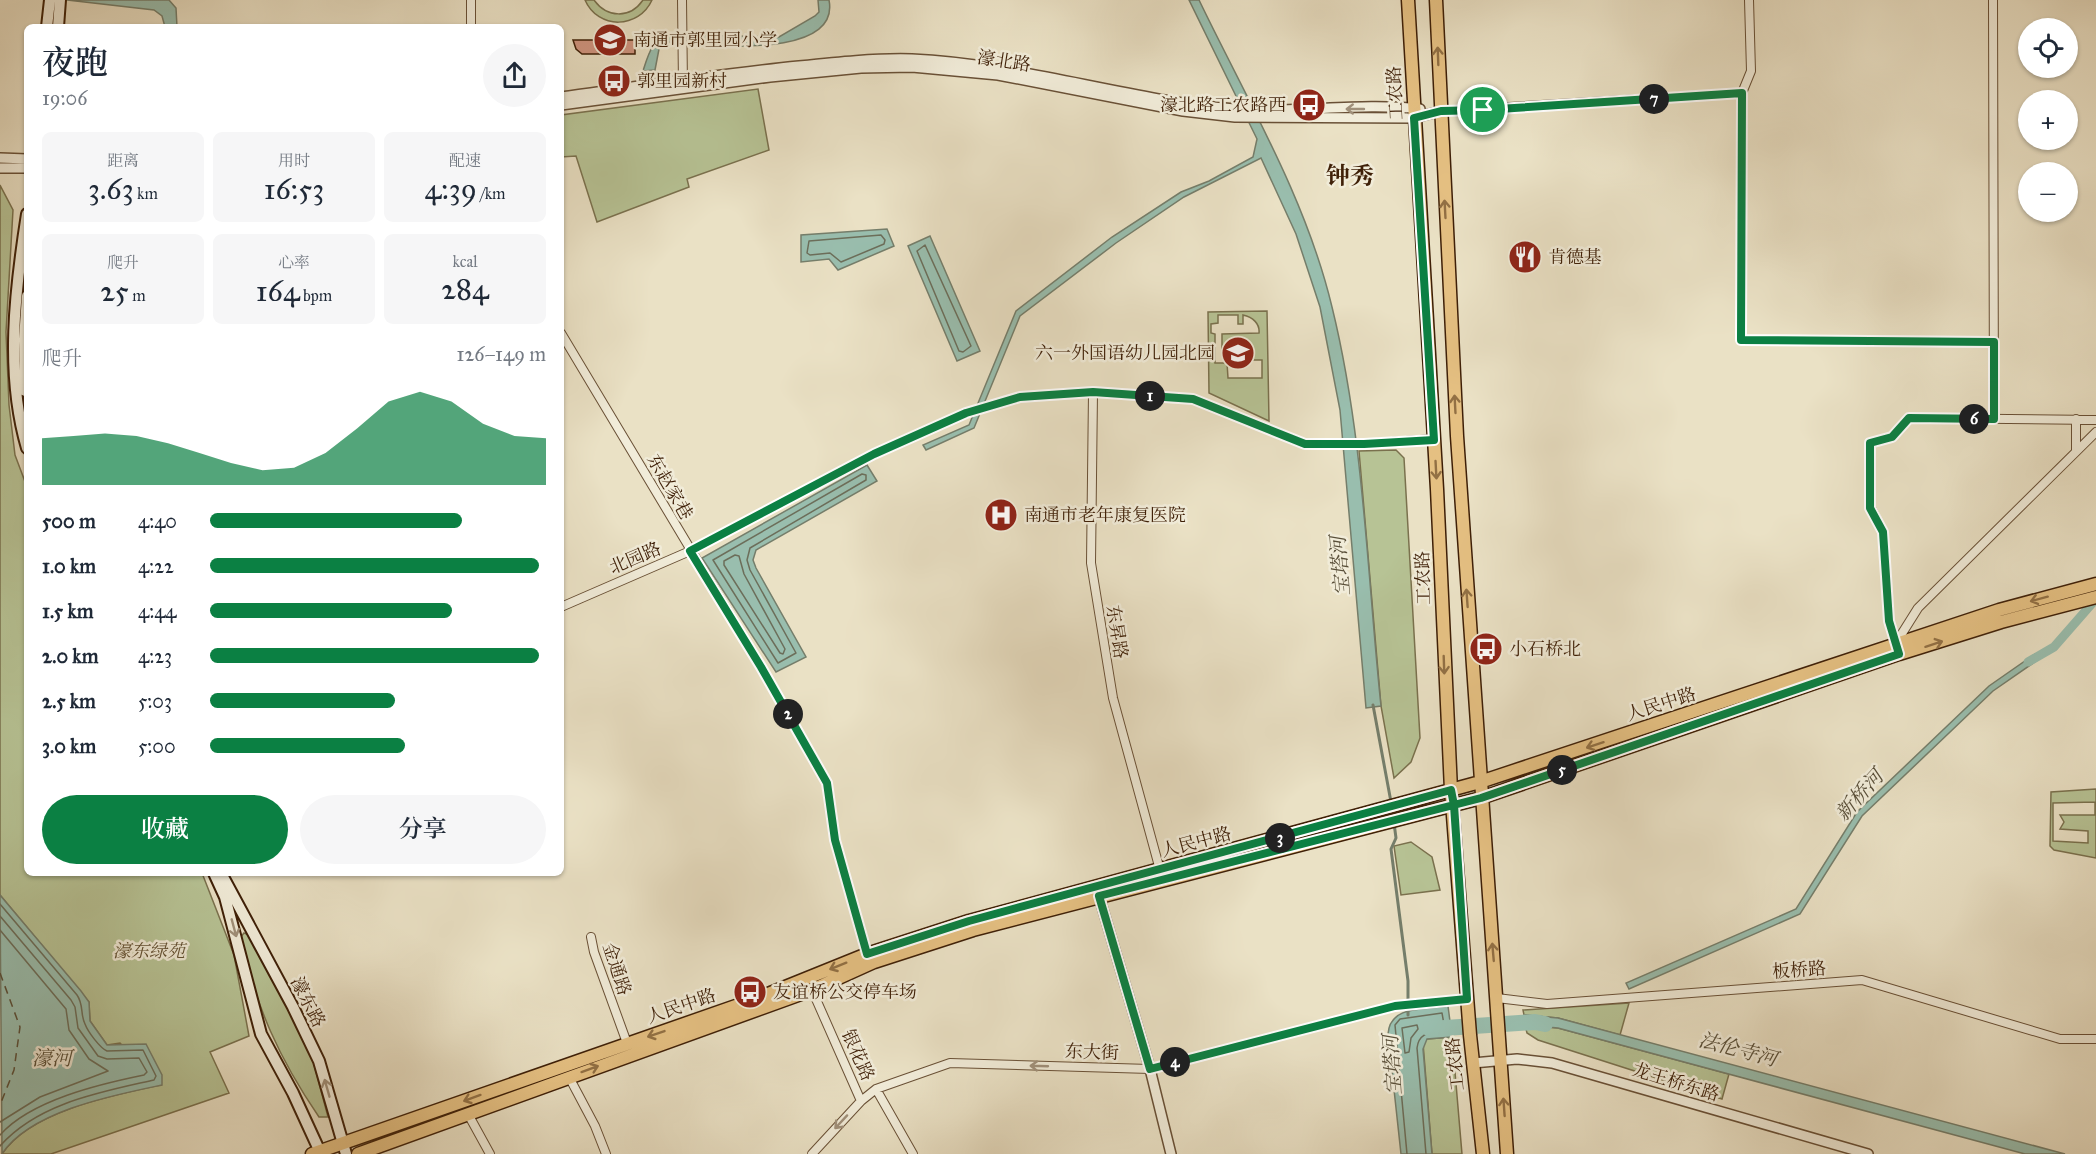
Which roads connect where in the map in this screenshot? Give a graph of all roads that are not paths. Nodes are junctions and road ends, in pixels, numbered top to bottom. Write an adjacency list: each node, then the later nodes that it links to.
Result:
1 (50, 0): 9 (main road)
2 (60, 0): 10 (main road)
3 (471, 0): 11 (street)
4 (682, 0): 12 (street)
5 (1408, 0): 17 (main road, 工农路)
6 (1436, 0): 16 (main road, one-way to 6)
7 (1749, 0): 13 (street)
8 (1993, 0): 24 (street)
9 (47, 24)
10 (57, 24)
11 (471, 24)
12 (683, 84): 14 (street, 濠北路); 15 (street, 濠北路); 17 (street, 濠北路)
13 (1742, 93): 16 (street, 濠北路); 24 (street)
14 (564, 97)
15 (564, 104)
16 (1441, 111): 17 (street, 濠北路); 40 (main road, one-way to 16)
17 (1413, 113): 33 (main road, 工农路)
18 (0, 158): 19 (street)
19 (24, 159)
20 (0, 168): 21 (street)
21 (24, 168)
22 (24, 236): 31 (main road)
23 (564, 338): 35 (street, 东赵家巷)
24 (1994, 342): 28 (street)
25 (24, 353): 26 (main road)
26 (24, 381)
27 (1093, 392): 33 (street, 北园路); 35 (street, 北园路); 46 (street, 东昇路)
28 (1994, 419): 29 (street); 39 (street)
29 (2076, 419): 30 (street); 34 (street)
30 (2096, 420)
31 (24, 429)
32 (2096, 432): 34 (street)
33 (1434, 440): 41 (main road, 工农路, one-way to 41)
34 (2076, 451): 39 (street)
35 (690, 551): 38 (street, 北园路); 51 (street, 东赵家巷)
36 (2096, 584): 39 (main road, 人民中路, one-way to 39)
37 (2096, 597): 39 (main road, 人民中路, one-way to 37)
38 (564, 606)
39 (1898, 649): 40 (main road, 人民中路, one-way to 40); 42 (main road, 人民中路)
40 (1480, 782): 41 (main road, 人民中路); 42 (main road)
41 (1451, 790): 43 (main road, 工农路); 44 (main road, 人民中路)
42 (1481, 798): 43 (main road, 人民中路); 54 (main road, one-way to 42)
43 (1454, 805): 44 (main road, 人民中路); 53 (main road, 工农路)
44 (1401, 811): 45 (main road, 人民中路)
45 (1380, 817): 46 (main road, 人民中路); 49 (main road, 人民中路)
46 (1160, 870): 51 (main road, 人民中路)
47 (215, 876): 65 (main road, one-way to 65)
48 (223, 876): 64 (main road, 濠东路, one-way to 48)
49 (1099, 896): 52 (main road, 人民中路); 59 (street)
50 (591, 937): 56 (street, 金通路)
51 (867, 954): 56 (main road, 人民中路, one-way to 56)
52 (812, 990): 60 (main road, 人民中路, one-way to 52); 62 (street, 银花路)
53 (1467, 1004): 58 (main road, 工农路); 59 (street, 东大街)
54 (1497, 1004): 55 (street, 板桥路); 57 (main road)
55 (2096, 1039)
56 (627, 1043): 64 (main road, 人民中路, one-way to 64)
57 (1500, 1060): 58 (street, 龙王桥东路); 73 (main road, one-way to 57); 74 (street, 龙王桥东路)
58 (1473, 1063): 72 (main road, 工农路)
59 (1150, 1069): 61 (street, 东大街, one-way to 61); 71 (street)
60 (569, 1077): 63 (main road, 人民中路); 68 (street)
61 (876, 1089): 62 (street, 东大街); 70 (street, 银花路)
62 (861, 1101): 69 (street, 东大街, one-way to 69)
63 (468, 1114): 66 (main road, 人民中路); 67 (street)
64 (344, 1149): 65 (main road, 人民中路)
65 (318, 1153)
66 (358, 1154)
67 (490, 1154)
68 (606, 1154)
69 (812, 1154)
70 (913, 1154)
71 (1171, 1154)
72 (1483, 1154)
73 (1507, 1154)
74 (1868, 1154)

